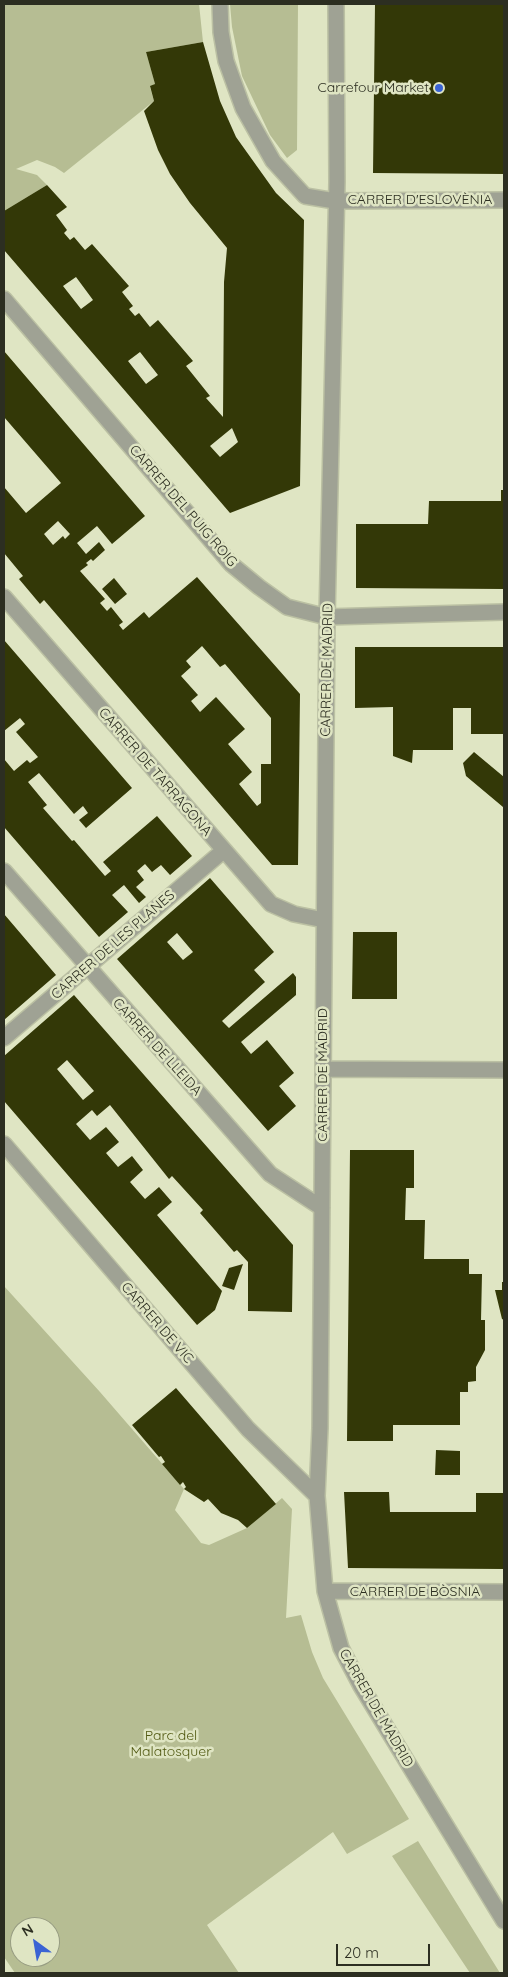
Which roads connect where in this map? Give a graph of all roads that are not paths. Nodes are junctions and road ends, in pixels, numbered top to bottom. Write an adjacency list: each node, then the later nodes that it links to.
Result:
1 (220, 4): 4 (street)
2 (336, 4): 4 (street, CARRER DE MADRID)
3 (504, 200): 4 (street, CARRER D'ESLOVÈNIA)
4 (335, 201): 8 (street, CARRER DE MADRID)
5 (4, 299): 8 (street, CARRER DEL PUIG ROIG)
6 (4, 597): 9 (street, CARRER DE TARRAGONA)
7 (504, 612): 8 (street, CARRER DEL PUIG ROIG)
8 (327, 617): 11 (street, CARRER DE MADRID)
9 (223, 851): 11 (street, CARRER DE TARRAGONA); 12 (street, CARRER DE LES PLANES)
10 (4, 871): 12 (street, CARRER DE LLEIDA)
11 (324, 920): 14 (street, CARRER DE MADRID)
12 (86, 968): 13 (street, CARRER DE LES PLANES); 17 (street, CARRER DE LLEIDA)
13 (4, 1038)
14 (323, 1070): 15 (street); 17 (street, CARRER DE MADRID)
15 (504, 1070)
16 (4, 1144): 18 (street, CARRER DE VIC)
17 (322, 1208): 18 (street, CARRER DE MADRID)
18 (317, 1496): 19 (street, CARRER DE MADRID)
19 (325, 1591): 20 (street, CARRER DE BÒSNIA); 21 (street, CARRER DE MADRID)
20 (504, 1592)
21 (494, 1905): 22 (street, CARRER DE MADRID); 23 (street, CARRER DE MADRID)
22 (504, 1916)
23 (504, 1921)

